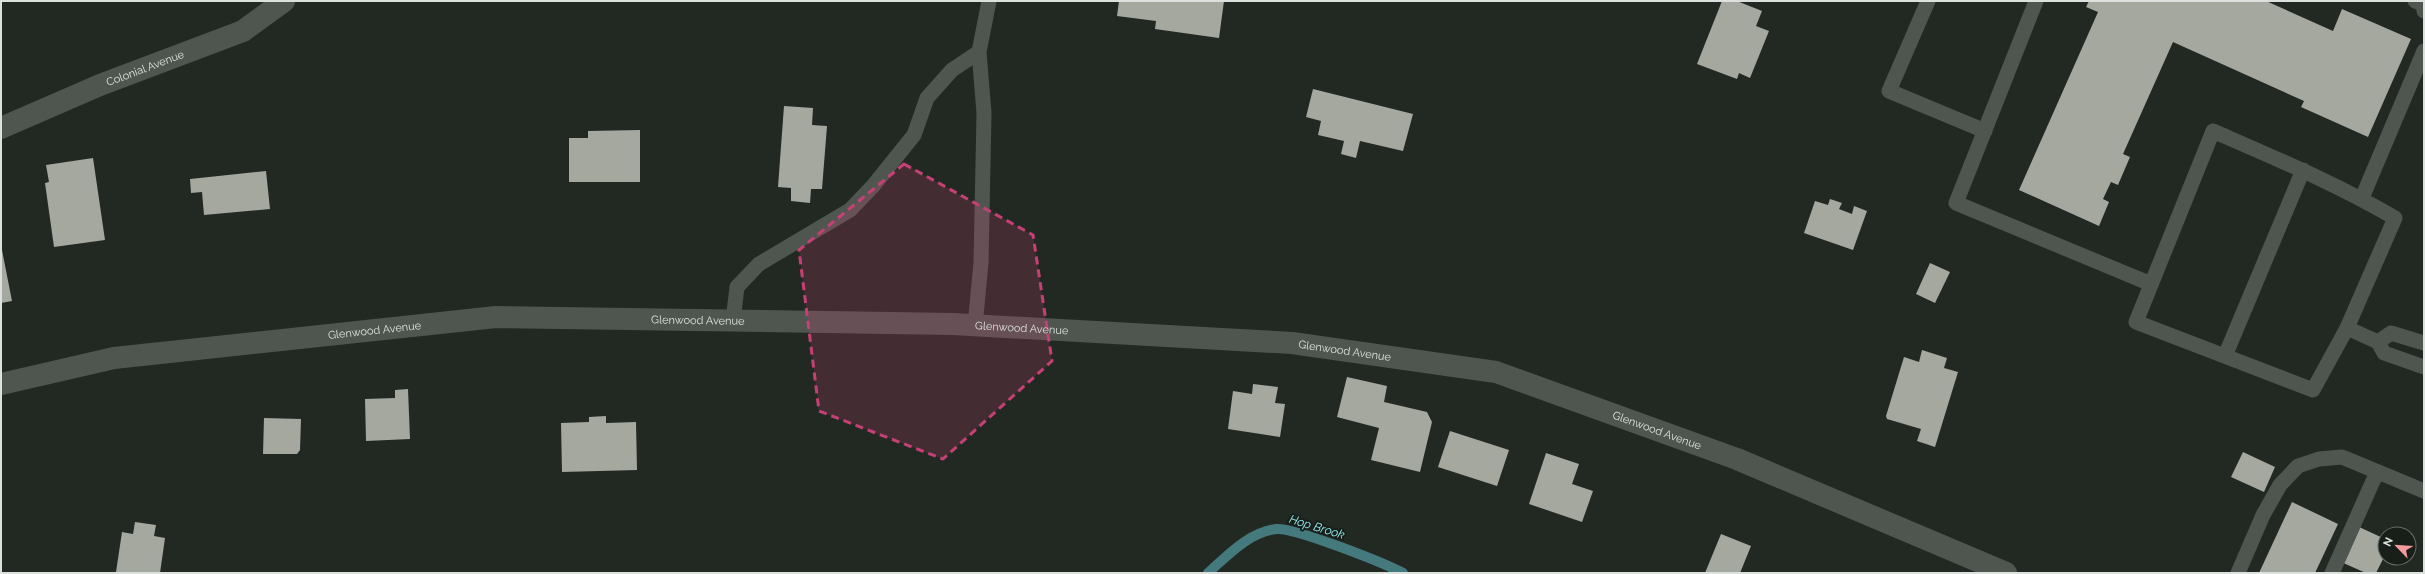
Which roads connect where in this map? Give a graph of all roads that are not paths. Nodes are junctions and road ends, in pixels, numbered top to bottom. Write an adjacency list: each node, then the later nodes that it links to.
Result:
1 (284, 1): 9 (street, Colonial Avenue)
2 (989, 1): 8 (lane)
3 (1928, 1): 10 (lane)
4 (2036, 1): 10 (lane)
5 (2415, 1): 6 (lane)
6 (2424, 11)
7 (2424, 51): 12 (lane)
8 (979, 52): 14 (lane); 15 (lane)
9 (1, 128)
10 (1985, 131): 13 (lane)
11 (2303, 170): 12 (lane); 13 (lane); 19 (lane)
12 (2362, 198): 16 (lane)
13 (2151, 284): 19 (lane)
14 (733, 321): 15 (street, Glenwood Avenue); 21 (street, Glenwood Avenue)
15 (975, 326): 24 (street, Glenwood Avenue)
16 (2347, 328): 17 (lane); 19 (lane)
17 (2378, 342): 18 (lane); 20 (lane)
18 (2424, 343)
19 (2225, 356)
20 (2424, 367)
21 (1, 384)
22 (2377, 472): 23 (lane); 25 (lane); 26 (lane)
23 (2424, 491)
24 (2006, 573)
25 (2238, 573)
26 (2332, 573)

